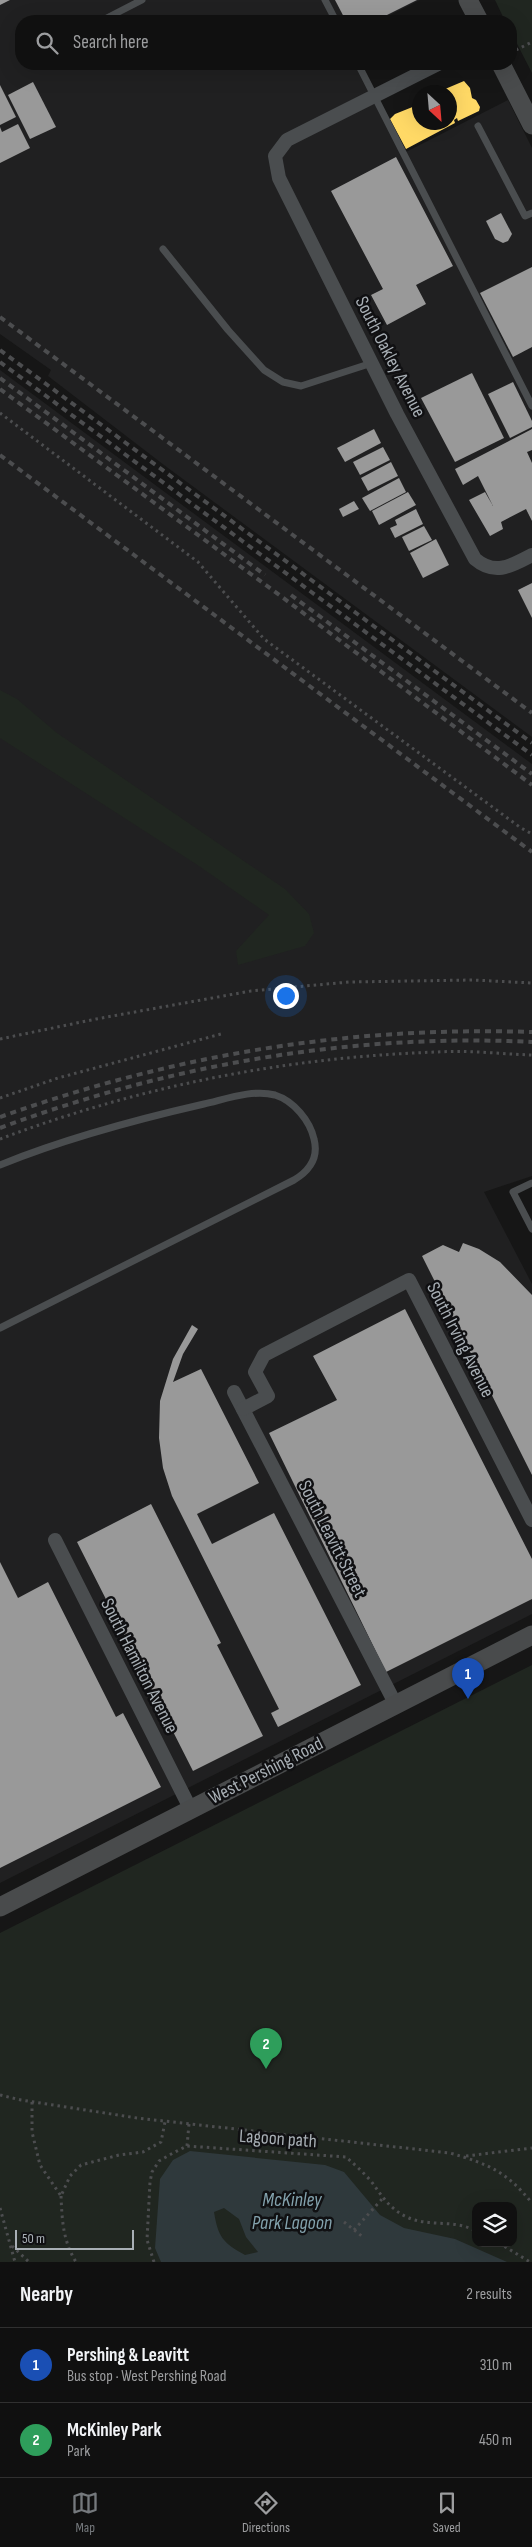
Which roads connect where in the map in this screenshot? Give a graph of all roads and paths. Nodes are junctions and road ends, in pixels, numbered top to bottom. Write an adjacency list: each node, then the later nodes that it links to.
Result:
1 (142, 0): 4 (lane)
2 (325, 0): 5 (lane)
3 (468, 0): 6 (main road)
4 (113, 15)
5 (333, 15)
6 (476, 15)
7 (532, 42): 8 (path)
8 (517, 50)
9 (361, 70): 12 (lane)
10 (426, 70): 12 (street)
11 (504, 70): 13 (main road)
12 (374, 97): 17 (street, South Oakley Avenue); 18 (lane)
13 (532, 125)
14 (478, 126): 15 (lane)
15 (532, 213)
16 (163, 248): 17 (lane)
17 (372, 363): 20 (street, South Oakley Avenue)
18 (532, 406)
19 (0, 413): 21 (path)
20 (532, 555)
21 (532, 834)
22 (532, 983): 24 (path)
23 (221, 1034): 26 (path)
24 (0, 1039)
25 (532, 1055): 27 (path)
26 (0, 1098)
27 (0, 1139)
28 (0, 1165): 31 (lane)
29 (532, 1183): 30 (lane)
30 (532, 1229)
31 (0, 1328)
32 (234, 1392): 33 (street, South Leavitt Street)
33 (243, 1409): 34 (street, South Irving Avenue); 37 (street, South Leavitt Street)
34 (532, 1520)
35 (55, 1540): 38 (street, South Hamilton Avenue)
36 (532, 1635): 37 (main road, West Pershing Road)
37 (396, 1705): 38 (main road, West Pershing Road)
38 (191, 1810): 39 (main road, West Pershing Road)
39 (0, 1907)
40 (0, 2095): 41 (path)
41 (32, 2102): 42 (path); 47 (path)
42 (165, 2122): 43 (path); 47 (path)
43 (189, 2124): 44 (path); 46 (path)
44 (186, 2146): 48 (path, Lagoon path); 60 (path)
45 (532, 2148): 46 (path)
46 (462, 2156): 49 (path)
47 (61, 2196): 59 (path)
48 (383, 2198): 52 (path, Lagoon path); 53 (path)
49 (532, 2203)
50 (0, 2208): 55 (path)
51 (344, 2222): 53 (path)
52 (472, 2229)
53 (354, 2230): 54 (path)
54 (363, 2237)
55 (12, 2246): 57 (path); 58 (path)
56 (506, 2247): 61 (path)
57 (15, 2262)
58 (30, 2262)
59 (76, 2262)
60 (154, 2262)
61 (530, 2262)

